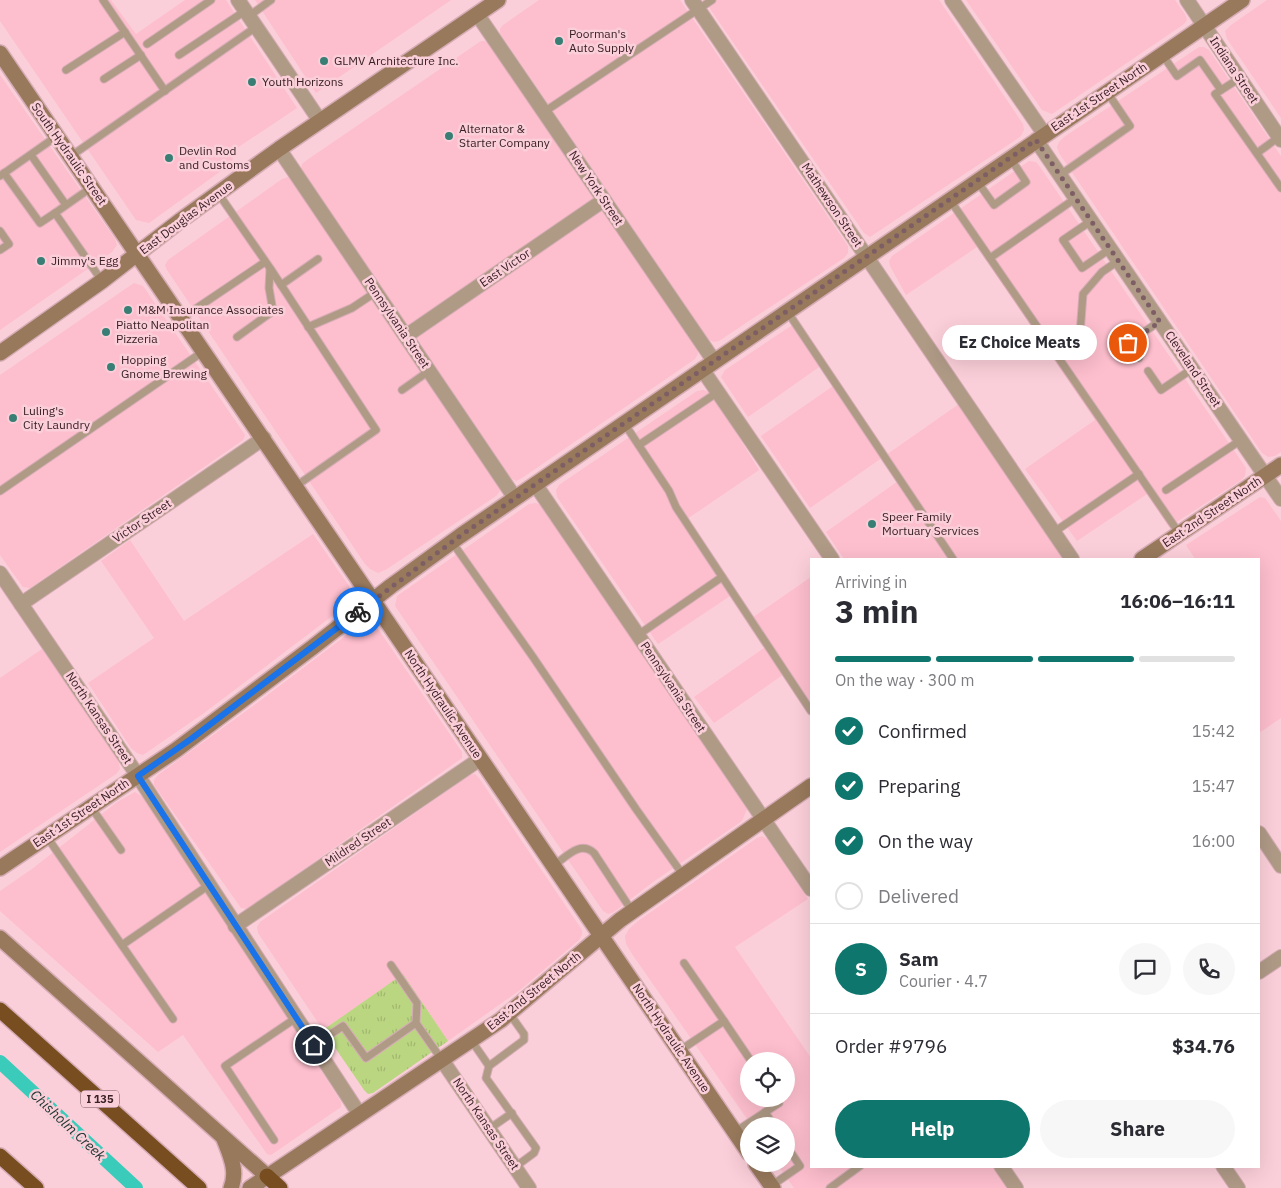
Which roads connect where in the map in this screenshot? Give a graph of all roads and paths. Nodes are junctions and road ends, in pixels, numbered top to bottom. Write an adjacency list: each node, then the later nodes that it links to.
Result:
1 (103, 0): 13 (lane)
2 (211, 0): 14 (lane)
3 (271, 0): 10 (lane)
4 (498, 0): 11 (street, East Douglas Avenue)
5 (712, 0): 9 (lane)
6 (952, 0): 28 (street, Cleveland Street)
7 (1187, 0): 12 (street, Indiana Street)
8 (1242, 0): 12 (street, East 1st Street North)
9 (695, 4): 25 (lane); 51 (street, Mathewson Street)
10 (247, 13): 18 (lane); 22 (lane); 26 (street)
11 (477, 14): 25 (street, New York Street); 26 (street, East Douglas Avenue)
12 (1205, 25): 16 (street, East 1st Street North); 20 (street, Indiana Street)
13 (125, 32): 17 (lane); 19 (lane)
14 (147, 44)
15 (0, 54): 27 (street, South Hydraulic Street)
16 (1162, 54): 23 (lane); 24 (street, East 1st Street North)
17 (141, 55): 21 (lane); 22 (lane)
18 (179, 56)
19 (66, 70)
20 (1240, 78): 23 (lane); 29 (street, Indiana Street)
21 (104, 79)
22 (165, 90): 33 (lane)
23 (1221, 90): 31 (lane)
24 (1107, 92): 28 (street, East 1st Street North); 36 (lane)
25 (544, 112): 43 (street, New York Street)
26 (320, 121): 30 (street, East Douglas Avenue)
27 (57, 136): 32 (lane); 33 (street, South Hydraulic Street)
28 (1040, 138): 34 (street, East 1st Street North); 36 (street, Cleveland Street)
29 (1280, 139): 31 (lane)
30 (279, 149): 40 (street, East Douglas Avenue); 58 (street, Pennsylvania Street)
31 (1257, 153): 39 (lane)
32 (30, 155): 35 (lane); 44 (lane)
33 (71, 156): 38 (street, South Hydraulic Street)
34 (1010, 158): 37 (street, East 1st Street North); 37 (lane)
35 (2, 175): 45 (lane)
36 (1060, 175): 41 (street, Cleveland Street)
37 (977, 181): 42 (street, East 1st Street North)
38 (92, 187): 44 (lane); 49 (street, South Hydraulic Street)
39 (1281, 188)
40 (218, 193): 49 (street, East Douglas Avenue); 54 (lane)
41 (1076, 198): 46 (street, Cleveland Street); 52 (lane)
42 (950, 199): 51 (street, East 1st Street North); 52 (lane)
43 (604, 200): 63 (street, East Victor); 69 (street, New York Street)
44 (66, 205): 45 (lane)
45 (54, 213): 56 (lane)
46 (1091, 221): 50 (street, Cleveland Street); 50 (lane)
47 (0, 231): 48 (lane)
48 (0, 250)
49 (138, 254): 56 (street, East Douglas Avenue); 60 (street, North Hydraulic Avenue)
50 (1114, 255): 61 (street, Cleveland Street); 65 (lane)
51 (866, 256): 59 (street, East 1st Street North); 88 (street, Mathewson Street)
52 (990, 258): 80 (lane)
53 (318, 259): 57 (lane)
54 (265, 262): 55 (lane); 60 (lane)
55 (270, 268): 57 (lane); 64 (lane)
56 (102, 281): 67 (street, East Douglas Avenue)
57 (281, 285): 62 (lane)
58 (376, 292): 62 (lane); 63 (street, Pennsylvania Street)
59 (787, 311): 69 (street, East 1st Street North); 92 (lane)
60 (182, 318): 66 (street, North Hydraulic Avenue)
61 (1160, 322): 68 (lane); 70 (street, Cleveland Street)
62 (308, 327): 83 (lane)
63 (406, 336): 71 (street, Pennsylvania Street)
64 (237, 337)
65 (1078, 346)
66 (204, 351): 76 (street, North Hydraulic Avenue); 85 (lane)
67 (0, 353)
68 (1139, 358)
69 (708, 365): 74 (street, New York Street); 75 (street, East 1st Street North)
70 (1192, 369): 72 (lane); 77 (street, Cleveland Street)
71 (430, 371): 73 (lane); 86 (street, Pennsylvania Street)
72 (1148, 371)
73 (402, 390)
74 (718, 392): 78 (lane); 91 (street, New York Street)
75 (624, 423): 78 (lane); 82 (street, East 1st Street North)
76 (264, 438): 83 (street, North Hydraulic Avenue); 98 (street, Victor Street)
77 (1241, 440): 81 (street, Cleveland Street); 84 (lane)
78 (639, 445): 96 (lane)
79 (1281, 464): 81 (street, East 2nd Street North)
80 (1139, 474): 88 (lane); 89 (lane)
81 (1265, 475): 87 (street, Cleveland Street); 89 (street, East 2nd Street North)
82 (535, 484): 86 (street, East 1st Street North); 99 (street, Pennsylvania Street)
83 (296, 486): 97 (street, North Hydraulic Avenue)
84 (1166, 490)
85 (0, 491)
86 (515, 498): 90 (street, East 1st Street North)
87 (1281, 499)
88 (1054, 532): 93 (street, Mathewson Street)
89 (1179, 534): 94 (street, East 2nd Street North)
90 (452, 542): 97 (street, East 1st Street North); 112 (lane)
91 (831, 558)
92 (952, 558)
93 (1071, 558)
94 (1143, 558)
95 (0, 573): 98 (street, North Kansas Street)
96 (722, 577): 99 (lane); 100 (lane)
97 (373, 601): 101 (street, North Hydraulic Avenue); 102 (street, East 1st Street North)
98 (21, 604): 102 (street, North Kansas Street)
99 (638, 635): 105 (street, Pennsylvania Street)
100 (810, 709)
101 (480, 759): 109 (street, North Hydraulic Avenue); 116 (street, Mildred Street)
102 (138, 776): 104 (street, East 1st Street North); 113 (street, North Kansas Street)
103 (810, 787): 105 (street, East 2nd Street North)
104 (91, 807): 107 (street, East 1st Street North); 108 (lane)
105 (763, 819): 112 (street, East 2nd Street North); 114 (street, Pennsylvania Street)
106 (1260, 834): 110 (street)
107 (47, 836): 111 (street, East 1st Street North); 119 (lane)
108 (121, 850)
109 (554, 866): 115 (lane); 117 (street, North Hydraulic Avenue)
110 (1281, 866)
111 (0, 868)
112 (683, 875): 115 (street, East 2nd Street North)
113 (209, 885): 116 (street, North Kansas Street); 119 (lane)
114 (810, 888)
115 (632, 911): 117 (street, East 2nd Street North)
116 (235, 926): 126 (street, North Kansas Street)
117 (601, 936): 125 (street, East 2nd Street North); 132 (street, North Hydraulic Avenue)
118 (0, 938): 143 (street)
119 (122, 946): 127 (lane)
120 (1281, 957): 123 (street)
121 (684, 963): 128 (lane)
122 (391, 965): 129 (lane)
123 (1260, 971)
124 (0, 1010): 158 (highway, I 135)
125 (509, 1013): 130 (street, East 2nd Street North); 135 (lane)
126 (296, 1018): 131 (street, North Kansas Street); 144 (lane)
127 (173, 1019)
128 (724, 1021): 132 (lane); 133 (lane)
129 (416, 1023): 131 (lane); 134 (lane)
130 (472, 1040): 134 (street, East 2nd Street North); 135 (lane)
131 (314, 1045): 139 (street, North Kansas Street)
132 (679, 1050): 142 (street, North Hydraulic Avenue)
133 (745, 1052)
134 (442, 1060): 139 (street, East 2nd Street North); 141 (street, North Kansas Street)
135 (489, 1066): 138 (lane)
136 (773, 1107): 137 (lane)
137 (765, 1112): 140 (lane); 142 (lane)
138 (512, 1113): 141 (lane); 148 (lane)
139 (360, 1115): 155 (street, East 2nd Street North)
140 (768, 1117)
141 (489, 1129): 148 (street, North Kansas Street)
142 (735, 1132): 145 (street, North Hydraulic Avenue)
143 (223, 1137): 155 (street); 159 (street)
144 (274, 1140)
145 (740, 1140)
146 (0, 1156): 157 (highway)
147 (795, 1158): 152 (lane)
148 (515, 1167): 162 (street, North Kansas Street)
149 (857, 1168): 163 (lane)
150 (1002, 1168): 164 (street)
151 (1225, 1168): 165 (street)
152 (795, 1170)
153 (762, 1172): 156 (street)
154 (792, 1172): 156 (lane)
155 (267, 1176): 160 (street, East 2nd Street North); 161 (highway)
156 (772, 1187)
157 (36, 1188)
158 (199, 1188)
159 (231, 1188)
160 (250, 1188)
161 (280, 1188)
162 (529, 1188)
163 (830, 1188)
164 (1016, 1188)
165 (1238, 1188)

